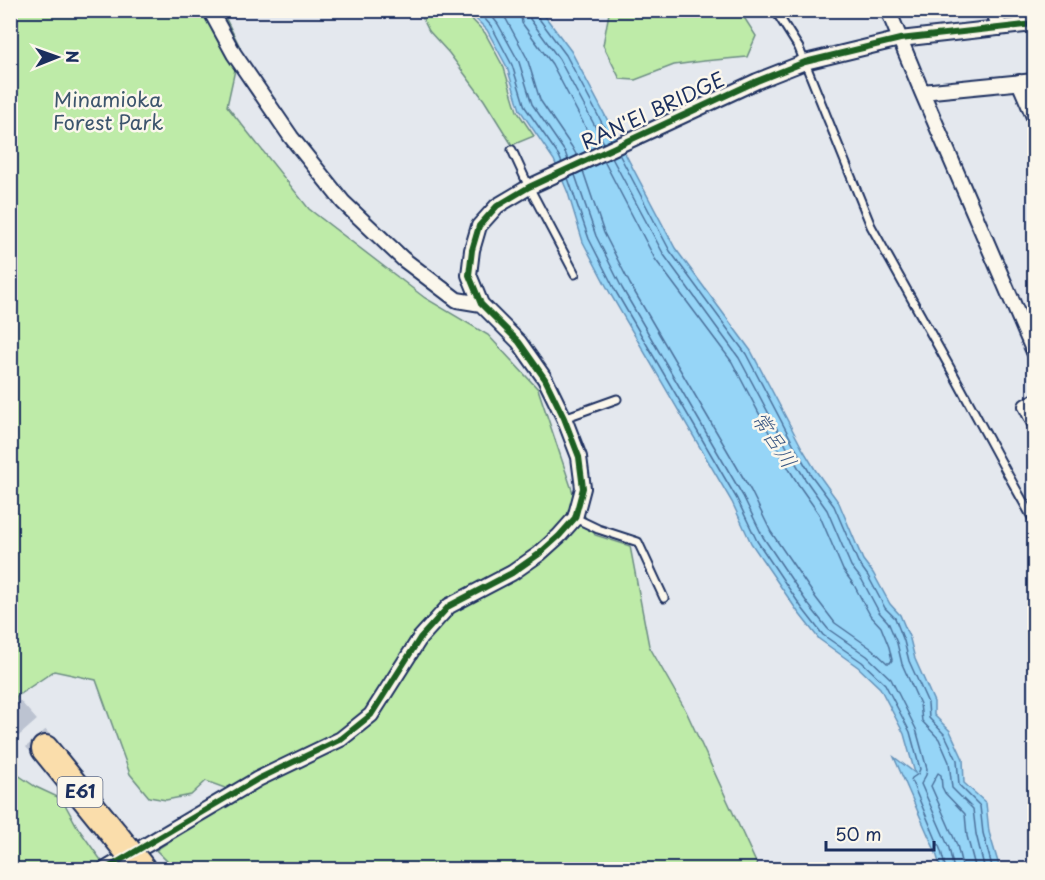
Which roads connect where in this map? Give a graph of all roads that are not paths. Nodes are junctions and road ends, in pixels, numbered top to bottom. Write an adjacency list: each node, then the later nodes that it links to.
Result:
1 (210, 10): 16 (street)
2 (775, 10): 8 (lane)
3 (888, 10): 7 (street)
4 (993, 10): 6 (street)
5 (1035, 24): 6 (street, RAN'EI BRIDGE)
6 (1000, 28): 7 (street, RAN'EI BRIDGE)
7 (900, 39): 8 (street, RAN'EI BRIDGE); 11 (street)
8 (805, 62): 14 (street, RAN'EI BRIDGE); 23 (lane)
9 (1035, 81): 10 (street)
10 (1019, 82): 11 (street); 12 (street)
11 (922, 92): 17 (street)
12 (1035, 117)
13 (512, 150): 14 (lane)
14 (532, 186): 15 (lane); 16 (street, RAN'EI BRIDGE)
15 (574, 274)
16 (481, 304): 20 (street)
17 (1035, 352)
18 (617, 399): 20 (lane)
19 (1035, 402): 21 (street)
20 (564, 418): 22 (street)
21 (1035, 422)
22 (575, 518): 24 (lane); 26 (street)
23 (1035, 521)
24 (664, 598)
25 (45, 749): 27 (highway, E61, bridge)
26 (104, 870)
27 (143, 870)

